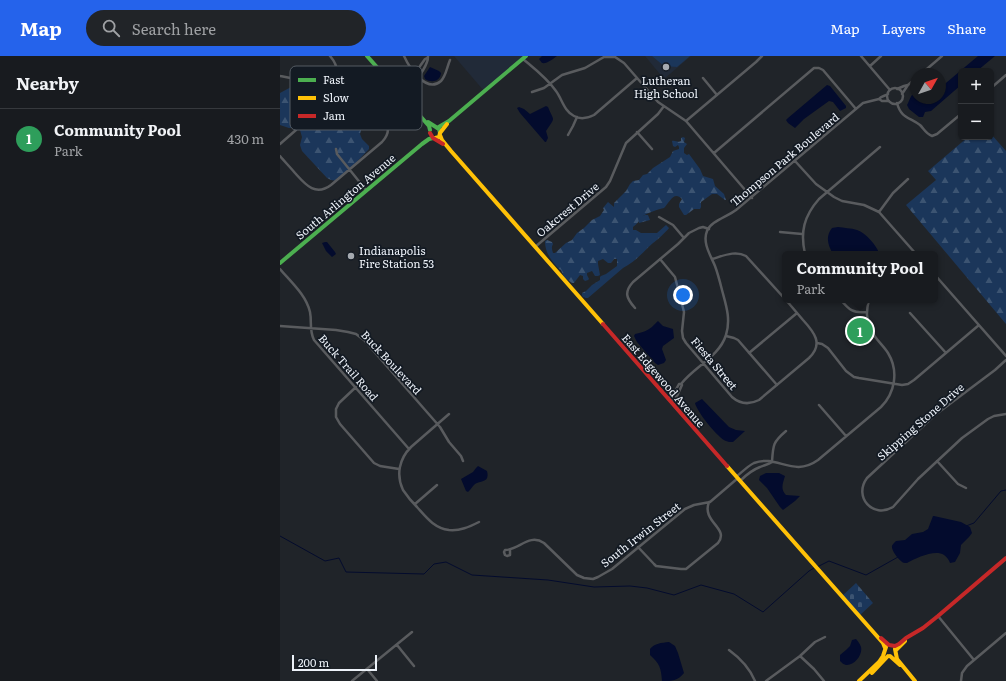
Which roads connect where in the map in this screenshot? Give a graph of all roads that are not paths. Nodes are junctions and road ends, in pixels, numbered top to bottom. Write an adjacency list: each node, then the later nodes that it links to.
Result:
1 (330, 56): 11 (street)
2 (367, 56): 12 (main road)
3 (404, 56): 13 (street)
4 (762, 56): 30 (street)
5 (861, 56): 15 (street)
6 (881, 56): 15 (street)
7 (942, 56): 16 (street)
8 (428, 57): 14 (street)
9 (524, 57): 23 (street); 40 (main road)
10 (450, 60): 22 (street)
11 (337, 66)
12 (376, 66)
13 (409, 66)
14 (421, 66)
15 (870, 66): 27 (street)
16 (928, 68)
17 (1006, 75): 25 (street)
18 (280, 76): 21 (street)
19 (637, 78): 23 (street); 35 (street); 37 (street)
20 (703, 78): 30 (street)
21 (290, 79)
22 (422, 80)
23 (550, 84): 28 (street); 37 (street)
24 (908, 85): 26 (street); 31 (street)
25 (994, 85)
26 (897, 89): 27 (street); 31 (street)
27 (890, 90): 29 (street)
28 (532, 92)
29 (888, 94): 32 (street, Thompson Park Boulevard); 33 (street)
30 (717, 95): 41 (street)
31 (902, 95): 34 (street)
32 (879, 99): 33 (street, Thompson Park Boulevard); 36 (street, Thompson Park Boulevard)
33 (889, 101): 34 (street)
34 (897, 103): 38 (street)
35 (664, 106): 41 (street); 46 (street, Oakcrest Drive)
36 (856, 109): 56 (street); 58 (street, Thompson Park Boulevard)
37 (577, 117): 48 (street)
38 (958, 117)
39 (422, 118): 42 (main road); 45 (main road)
40 (449, 121): 42 (main road); 47 (main road)
41 (686, 121): 56 (street)
42 (436, 128): 45 (main road); 47 (main road)
43 (296, 130): 50 (street)
44 (388, 130): 59 (street)
45 (430, 132): 49 (main road); 51 (main road, South Arlington Avenue)
46 (638, 132): 55 (street); 70 (street, Oakcrest Drive)
47 (440, 134): 49 (main road, South Arlington Avenue); 52 (main road)
48 (568, 135)
49 (434, 138): 51 (main road, South Arlington Avenue); 52 (main road)
50 (280, 144)
51 (422, 144): 61 (main road, South Arlington Avenue)
52 (447, 147): 70 (main road, East Edgewood Avenue)
53 (880, 147): 62 (street)
54 (336, 149): 59 (street)
55 (652, 149)
56 (714, 153): 63 (street)
57 (280, 156): 59 (street)
58 (796, 161): 62 (street); 63 (street, Thompson Park Boulevard)
59 (349, 170): 61 (street)
60 (908, 180): 64 (street)
61 (366, 190): 75 (main road, South Arlington Avenue)
62 (827, 193): 64 (street); 68 (street)
63 (752, 198): 66 (street, Thompson Park Boulevard)
64 (879, 212): 72 (street)
65 (659, 217): 69 (street)
66 (709, 229): 69 (street); 74 (street)
67 (780, 232): 68 (street)
68 (802, 234): 71 (street)
69 (684, 238): 73 (street)
70 (535, 247): 99 (main road, East Edgewood Avenue)
71 (804, 251)
72 (912, 251)
73 (660, 259): 82 (street); 95 (street, Fiesta Street)
74 (712, 259): 78 (street); 89 (street)
75 (280, 263)
76 (280, 269): 88 (street, Buck Trail Road)
77 (938, 278): 86 (street)
78 (782, 297)
79 (788, 303): 84 (street)
80 (844, 303): 83 (street)
81 (868, 303): 83 (street)
82 (635, 308)
83 (866, 312): 96 (street)
84 (797, 313): 90 (street); 91 (street)
85 (910, 313): 92 (street)
86 (979, 325): 92 (street); 93 (street)
87 (280, 326): 88 (street, Buck Boulevard)
88 (310, 328): 98 (street, Buck Trail Road); 103 (street, Buck Boulevard)
89 (726, 336): 91 (street); 95 (street)
90 (817, 343): 96 (street); 97 (street)
91 (749, 353): 97 (street)
92 (946, 353): 96 (street)
93 (1006, 356)
94 (1006, 360): 108 (street, Skipping Stone Drive)
95 (704, 364): 97 (street, Fiesta Street); 99 (street)
96 (894, 384): 105 (street)
97 (777, 385)
98 (356, 387): 106 (street, Buck Trail Road); 110 (street)
99 (670, 400): 111 (main road, East Edgewood Avenue)
100 (819, 405): 105 (street)
101 (449, 414): 103 (street)
102 (1006, 414): 108 (street)
103 (437, 424): 106 (street); 107 (street, Buck Boulevard)
104 (786, 431): 109 (street)
105 (846, 436): 109 (street)
106 (409, 449): 110 (street)
107 (463, 461)
108 (937, 461): 113 (street)
109 (772, 462): 111 (street); 111 (street)
110 (399, 469): 115 (street)
111 (738, 478): 114 (street, South Irwin Street); 121 (main road, East Edgewood Avenue)
112 (437, 485): 115 (street)
113 (966, 488)
114 (710, 502): 117 (street, South Irwin Street); 117 (street)
115 (415, 504): 116 (street)
116 (479, 522)
117 (638, 547): 118 (street, South Irwin Street)
118 (510, 550)
119 (1006, 558): 120 (main road)
120 (938, 616): 126 (main road); 129 (main road); 132 (street)
121 (866, 624): 126 (main road, East Edgewood Avenue); 128 (main road, East Edgewood Avenue)
122 (412, 632): 125 (street)
123 (1006, 633): 132 (street)
124 (825, 637): 130 (street)
125 (397, 644): 133 (street); 134 (street)
126 (891, 646): 128 (main road); 129 (main road, East Edgewood Avenue)
127 (729, 650): 138 (street)
128 (885, 650): 131 (main road, East Edgewood Avenue); 141 (main road)
129 (896, 651): 131 (main road); 135 (main road)
130 (800, 656): 139 (street); 140 (street)
131 (889, 656): 135 (main road); 141 (main road)
132 (974, 660): 142 (street)
133 (414, 666)
134 (367, 669): 136 (street); 137 (street)
135 (914, 680)
136 (352, 681)
137 (377, 681)
138 (755, 681)
139 (766, 681)
140 (824, 681)
141 (860, 681)
142 (961, 681)

